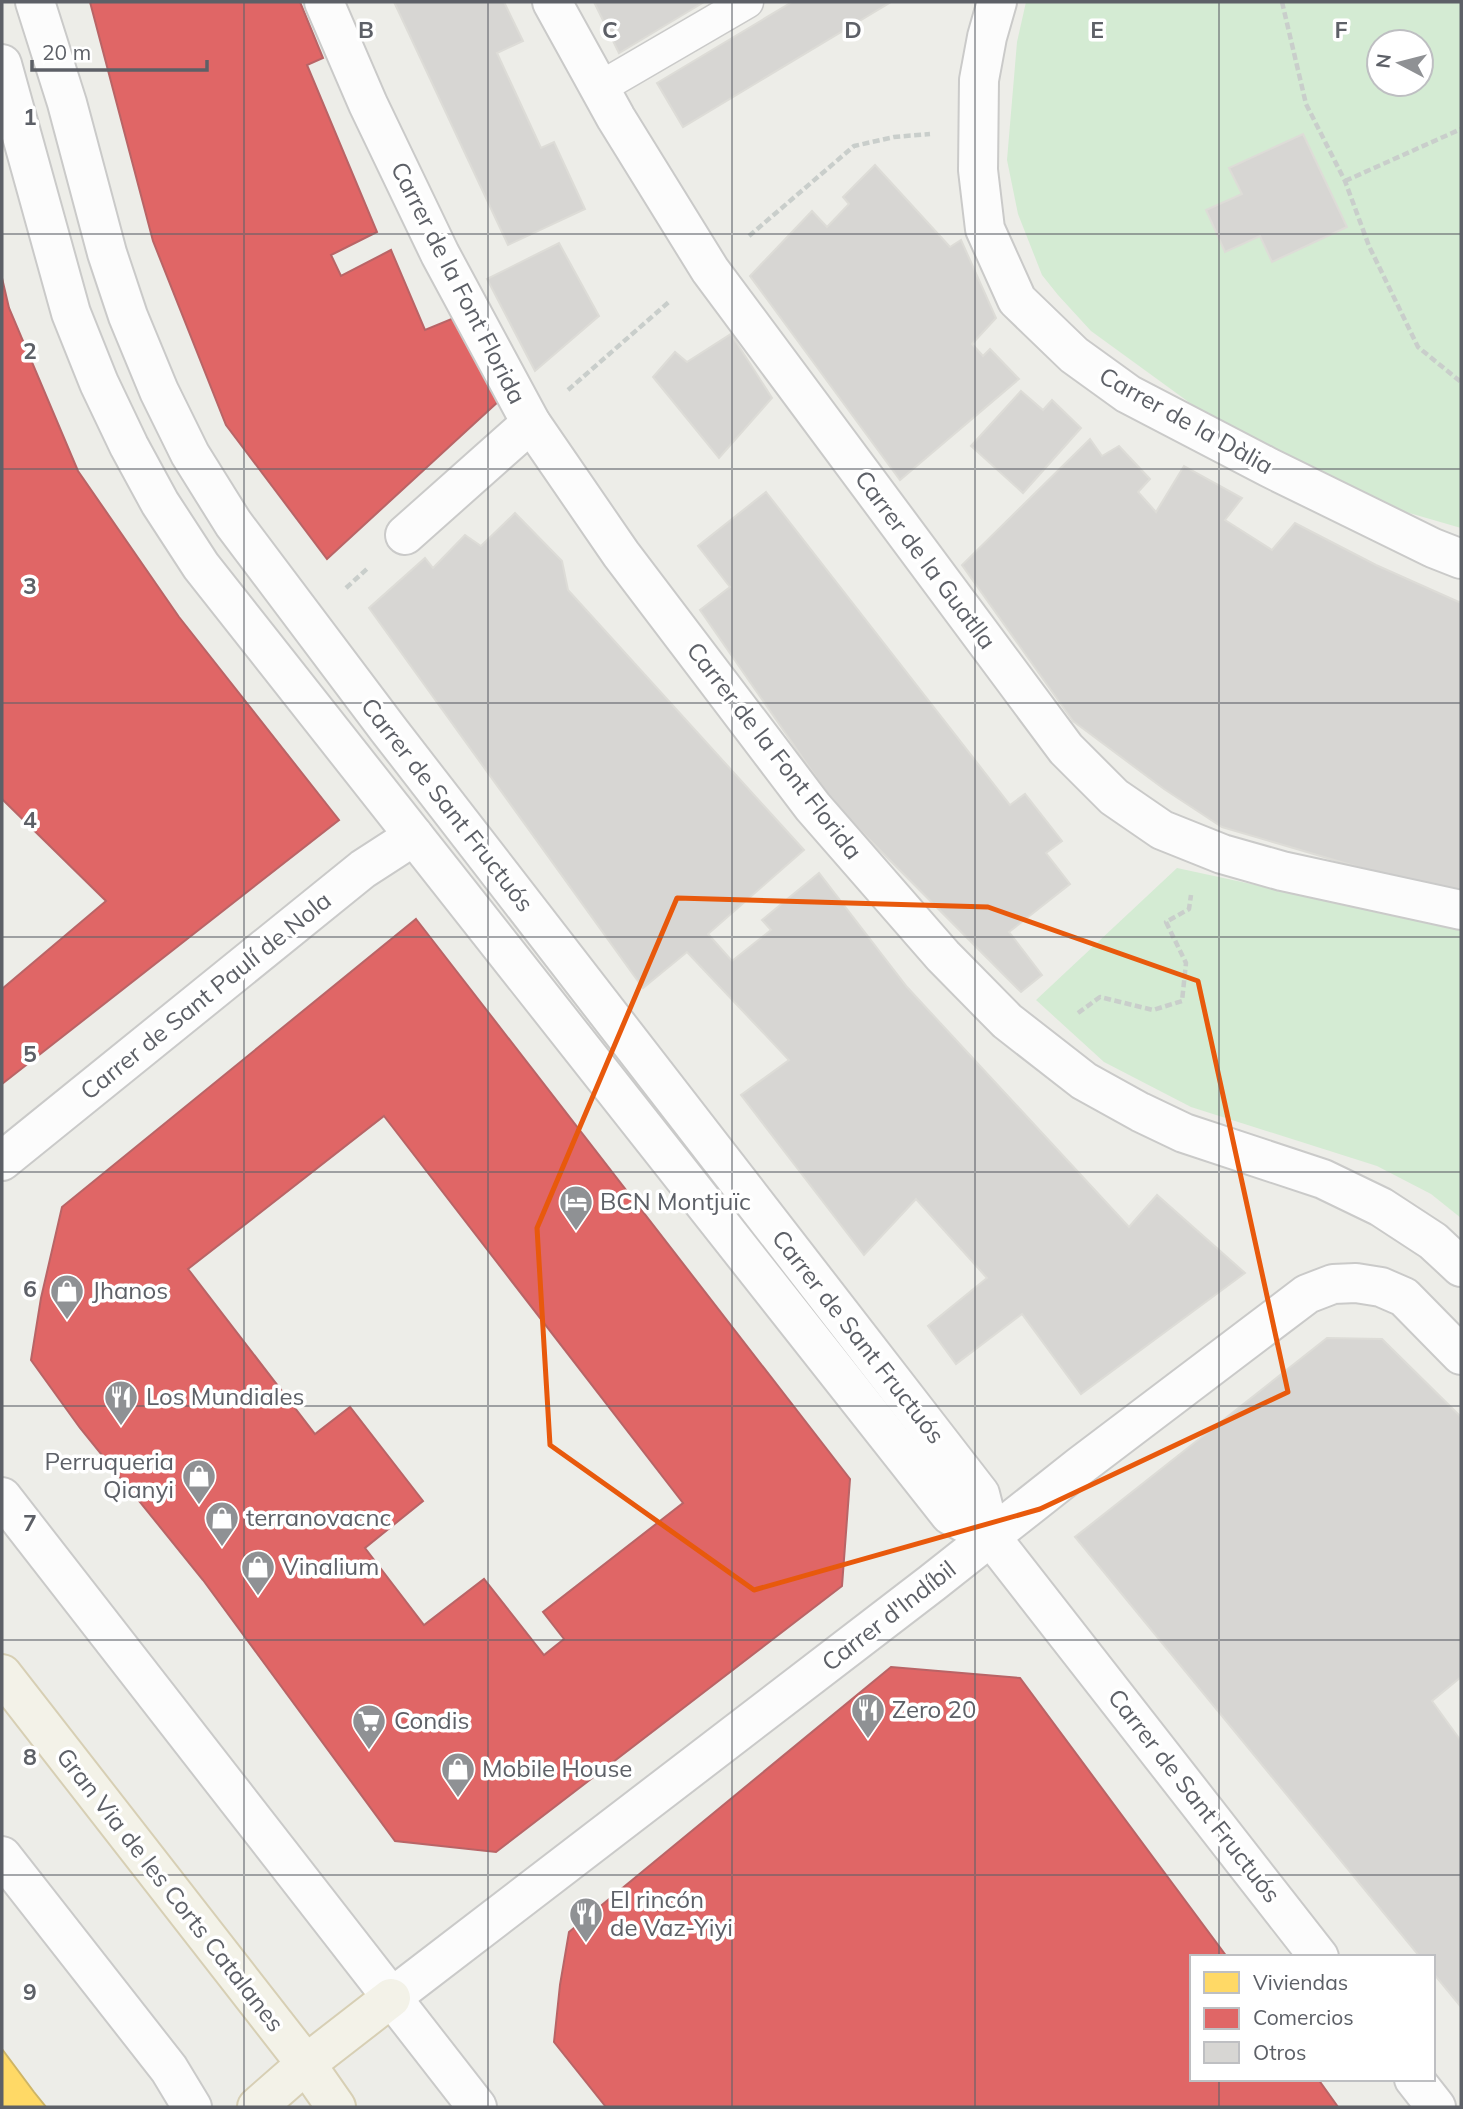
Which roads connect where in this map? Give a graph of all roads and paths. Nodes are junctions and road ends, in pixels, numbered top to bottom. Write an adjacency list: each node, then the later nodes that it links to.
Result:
1 (35, 2): 27 (street, Carrer de Sant Fructuós)
2 (324, 2): 16 (street, Carrer de la Font Florida)
3 (552, 2): 8 (street, Carrer de la Guatlla)
4 (747, 2): 8 (lane)
5 (997, 2): 18 (street, Carrer de la Dàlia)
6 (1282, 2): 11 (path)
7 (2, 64): 19 (street, Carrer de Sant Fructuós)
8 (601, 86): 21 (street, Carrer de la Guatlla)
9 (1461, 129): 11 (path)
10 (934, 133): 12 (path)
11 (1345, 181): 14 (path)
12 (739, 245)
13 (680, 293): 15 (path)
14 (1461, 382)
15 (566, 392)
16 (531, 423): 17 (street); 24 (street, Carrer de la Font Florida)
17 (405, 535)
18 (1461, 559)
19 (414, 836): 23 (street, Carrer de Sant Paulí de Nola); 27 (street, Carrer de Sant Fructuós)
20 (1193, 887): 22 (path)
21 (1461, 910)
22 (1069, 1019)
23 (2, 1161)
24 (1461, 1267)
25 (1461, 1355): 27 (street, Carrer d'Indíbil)
26 (2, 1497): 31 (street)
27 (991, 1537): 30 (street, Carrer de Sant Fructuós); 31 (street, Carrer d'Indíbil)
28 (2, 1674): 32 (main road, Gran Via de les Corts Catalanes)
29 (2, 1856): 34 (street)
30 (1317, 1955)
31 (391, 1998): 32 (main road); 37 (street)
32 (306, 2064): 35 (main road); 36 (main road, Gran Via de les Corts Catalanes)
33 (1416, 2081): 38 (street)
34 (192, 2107)
35 (257, 2107)
36 (336, 2107)
37 (477, 2107)
38 (1436, 2107)

